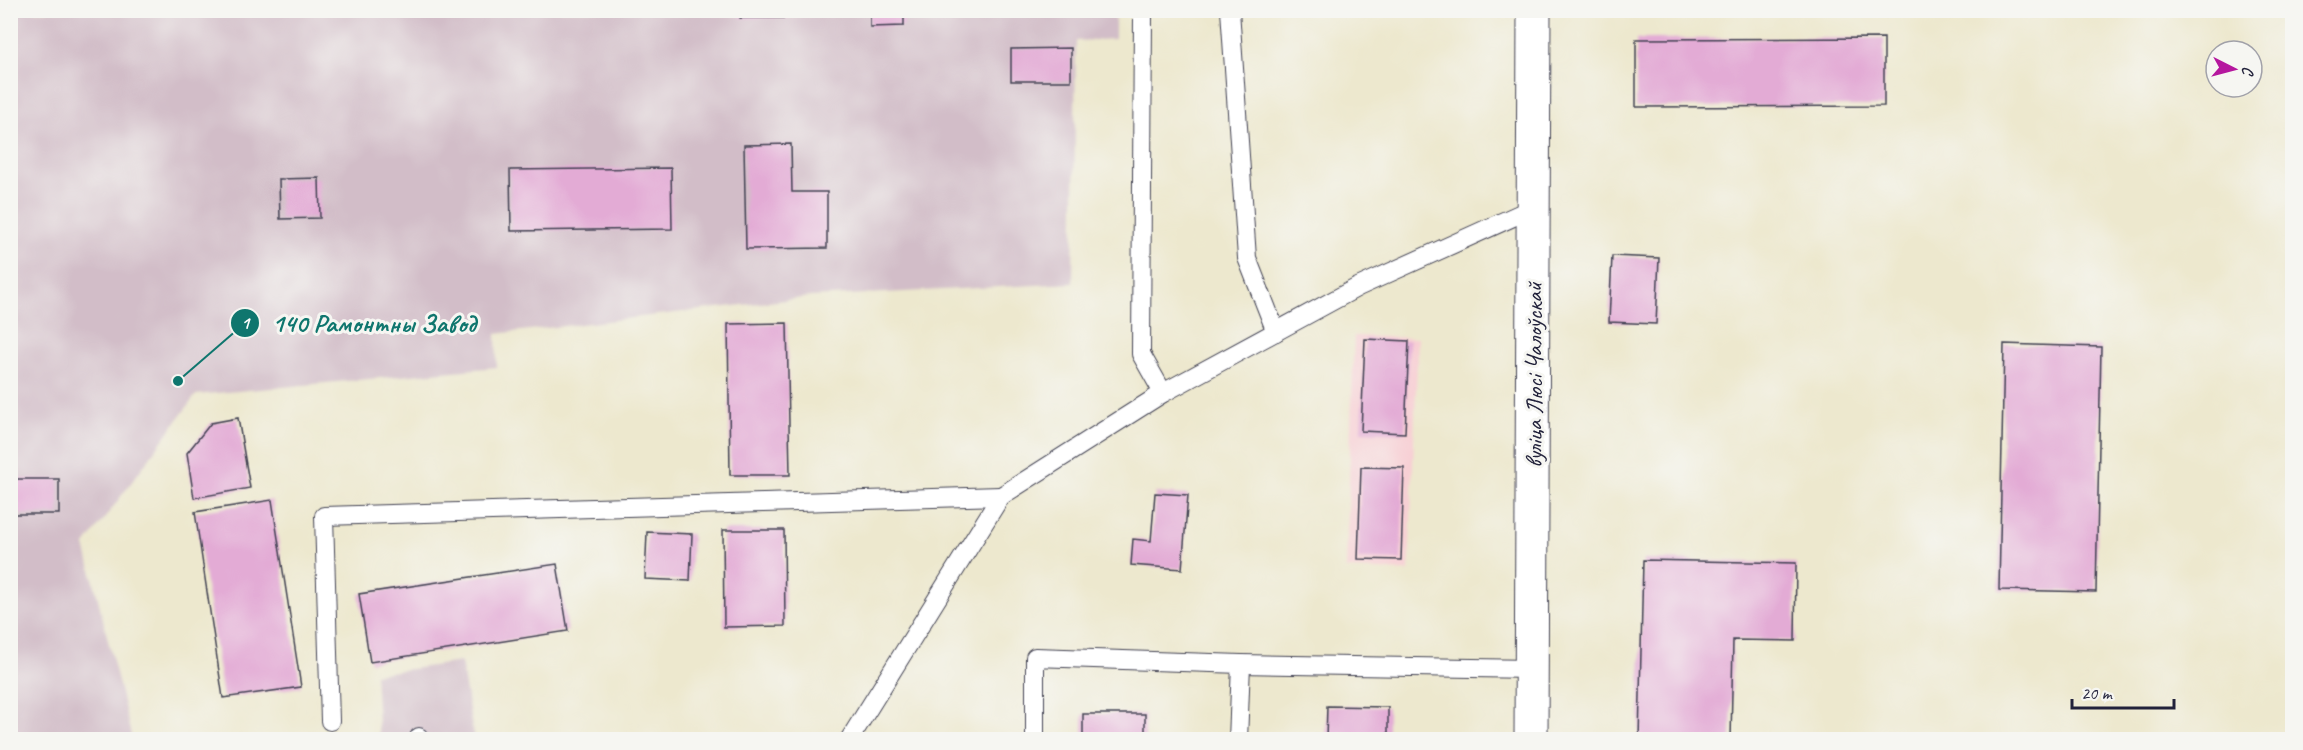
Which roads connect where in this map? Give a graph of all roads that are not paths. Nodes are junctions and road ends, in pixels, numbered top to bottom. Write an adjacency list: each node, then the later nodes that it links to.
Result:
1 (1143, 10): 6 (lane)
2 (1230, 10): 5 (lane)
3 (1534, 10): 4 (street, вуліца Люсі Чалоўскай)
4 (1535, 207): 5 (lane); 9 (street, вуліца Люсі Чалоўскай)
5 (1276, 332): 6 (lane)
6 (1164, 393): 7 (lane)
7 (1001, 496): 10 (lane); 11 (lane)
8 (1241, 664): 9 (lane); 12 (lane); 13 (lane)
9 (1532, 669): 14 (street, вуліца Люсі Чалоўскай)
10 (330, 721)
11 (849, 740)
12 (1035, 740)
13 (1238, 740)
14 (1532, 740)

